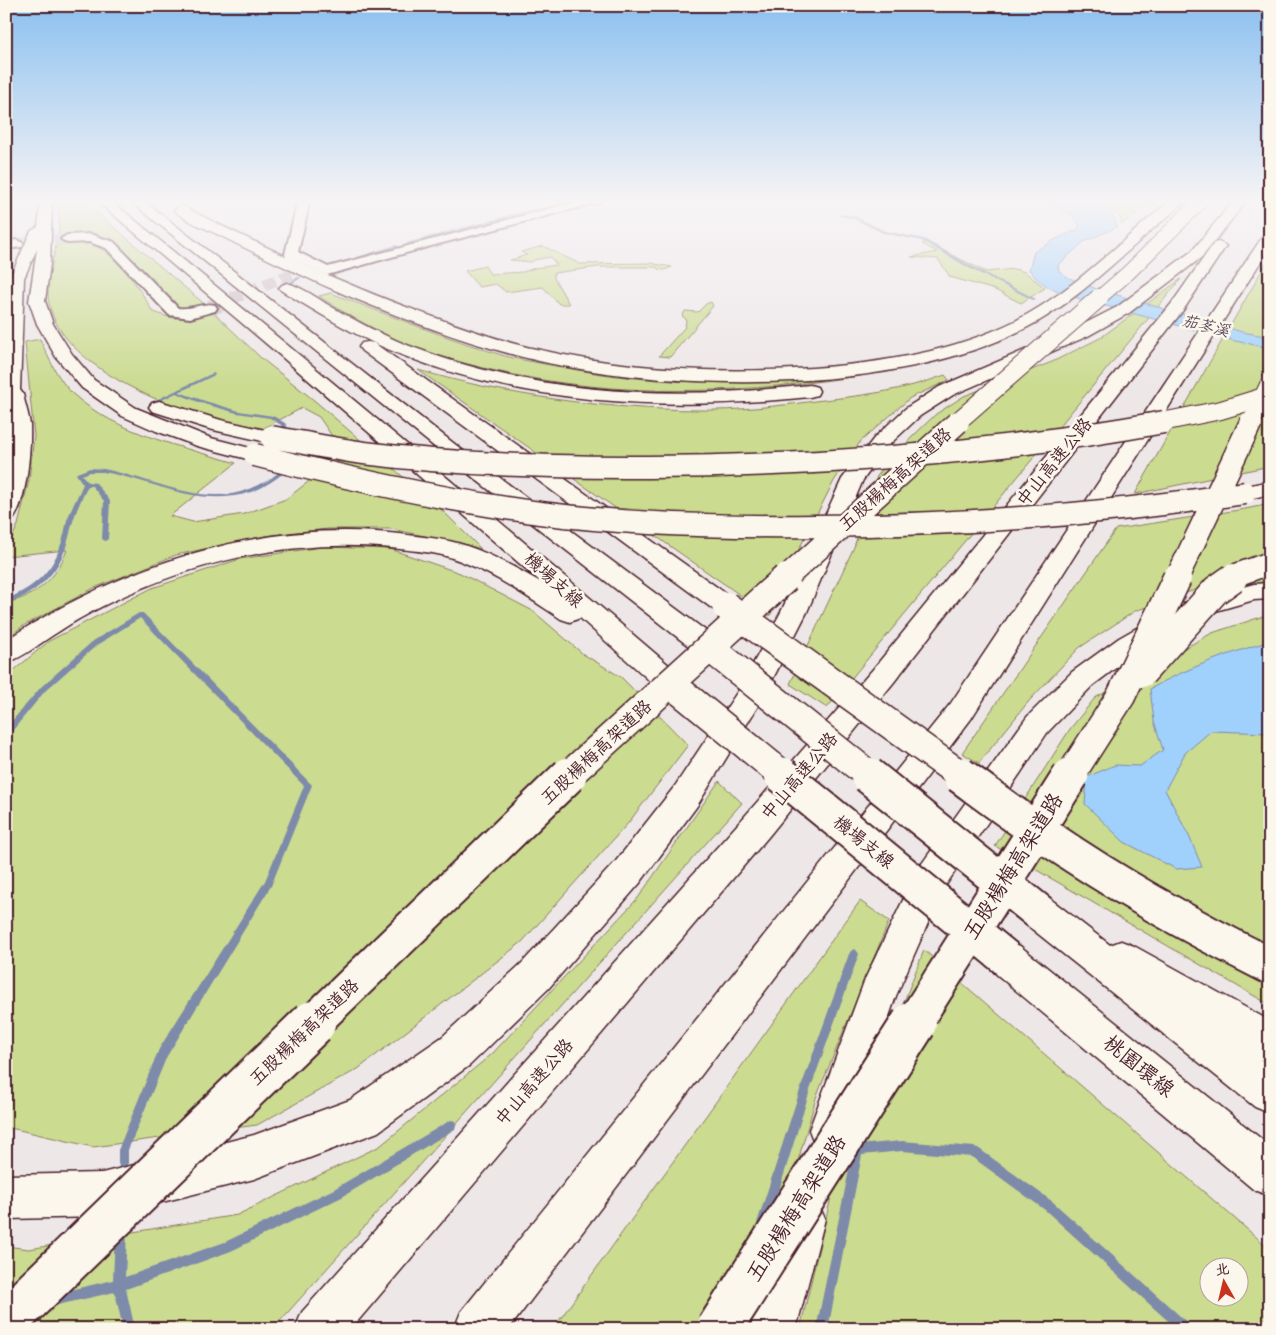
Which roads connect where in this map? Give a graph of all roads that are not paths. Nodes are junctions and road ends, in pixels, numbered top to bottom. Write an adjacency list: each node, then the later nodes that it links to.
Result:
1 (24, 262): 18 (highway)
2 (43, 262): 16 (highway)
3 (127, 262): 14 (street)
4 (178, 262): 26 (highway, 機場支線)
5 (214, 262): 28 (highway, bridge)
6 (284, 262): 9 (highway)
7 (308, 262): 8 (street)
8 (359, 262)
9 (1106, 262)
10 (1138, 262): 35 (highway, 五股楊梅高架道路, bridge)
11 (1186, 262): 15 (highway)
12 (1208, 262): 36 (highway, 中山高速公路)
13 (1253, 262): 37 (highway)
14 (210, 308)
15 (1082, 332): 30 (highway, bridge); 34 (highway)
16 (65, 357): 19 (highway, bridge); 21 (highway, bridge)
17 (1270, 383): 27 (highway, 五股楊梅高架道路, bridge)
18 (12, 386): 20 (highway); 22 (highway)
19 (1270, 395)
20 (6, 416)
21 (1270, 487)
22 (6, 513)
23 (1270, 563): 27 (highway, bridge)
24 (1270, 591): 39 (highway)
25 (6, 653): 26 (highway)
26 (648, 664): 29 (highway, 機場支線, bridge)
27 (1121, 696): 38 (highway, 五股楊梅高架道路, bridge)
28 (1040, 913): 31 (highway); 32 (highway)
29 (1007, 959): 33 (highway, 桃園環線)
30 (1270, 966)
31 (1270, 1043)
32 (1270, 1092)
33 (1270, 1174)
34 (6, 1198)
35 (6, 1321)
36 (319, 1329)
37 (478, 1329)
38 (719, 1329)
39 (771, 1329)

